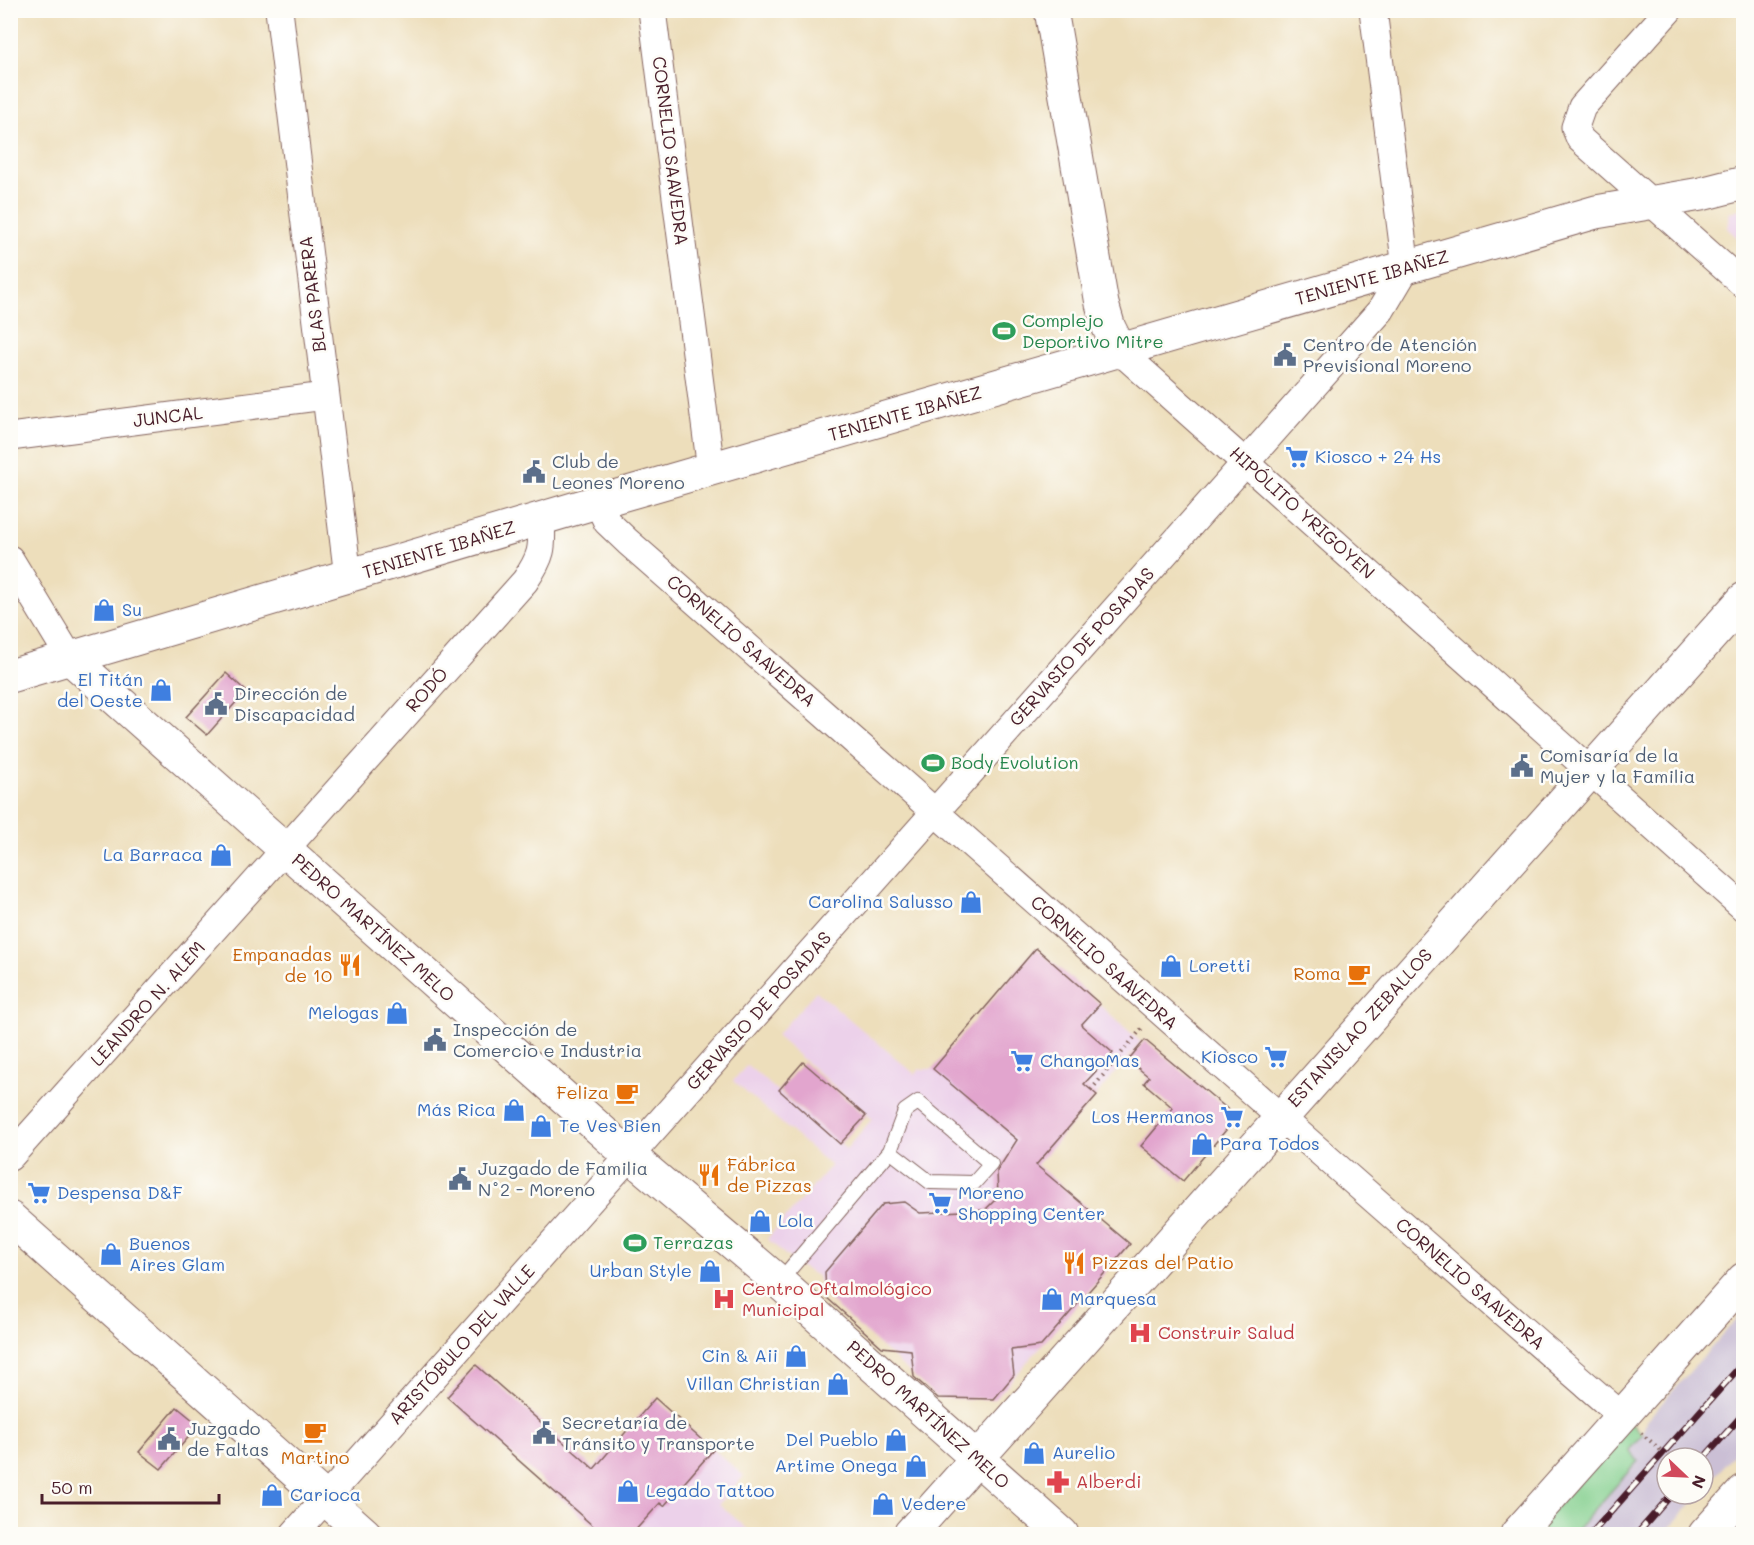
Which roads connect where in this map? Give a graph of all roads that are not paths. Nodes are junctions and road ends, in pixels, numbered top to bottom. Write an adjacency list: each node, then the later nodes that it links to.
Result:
1 (279, 10): 11 (street, BLAS PARERA)
2 (652, 10): 14 (street, CORNELIO SAAVEDRA)
3 (1051, 10): 10 (street, HIPÓLITO YRIGOYEN)
4 (1373, 10): 8 (street)
5 (1669, 10): 7 (street)
6 (1743, 183): 7 (street, TENIENTE IBAÑEZ)
7 (1652, 203): 8 (street, TENIENTE IBAÑEZ); 9 (street)
8 (1406, 268): 10 (street, TENIENTE IBAÑEZ); 13 (street, GERVASIO DE POSADAS)
9 (1743, 285)
10 (1121, 352): 13 (street, HIPÓLITO YRIGOYEN); 14 (street, TENIENTE IBAÑEZ)
11 (325, 396): 12 (street, JUNCAL); 18 (street, BLAS PARERA)
12 (10, 437)
13 (1245, 463): 22 (street, HIPÓLITO YRIGOYEN); 23 (street, GERVASIO DE POSADAS)
14 (711, 470): 15 (street, TENIENTE IBAÑEZ)
15 (598, 502): 16 (street, TENIENTE IBAÑEZ); 23 (street, CORNELIO SAAVEDRA)
16 (541, 519): 18 (street, TENIENTE IBAÑEZ); 24 (street, RODÓ)
17 (10, 560): 20 (street, PEDRO MARTÍNEZ MELO)
18 (348, 577): 20 (street, TENIENTE IBAÑEZ)
19 (1743, 599): 22 (street, ESTANISLAO ZEBALLOS)
20 (70, 658): 21 (street, TENIENTE IBAÑEZ); 24 (street, PEDRO MARTÍNEZ MELO)
21 (10, 676)
22 (1589, 770): 25 (street, HIPÓLITO YRIGOYEN); 26 (street, ESTANISLAO ZEBALLOS)
23 (935, 812): 26 (street, CORNELIO SAAVEDRA); 28 (street, GERVASIO DE POSADAS)
24 (285, 850): 28 (street, PEDRO MARTÍNEZ MELO); 29 (street, LEANDRO N. ALEM)
25 (1743, 908)
26 (1279, 1119): 33 (street, CORNELIO SAAVEDRA); 34 (street, ESTANISLAO ZEBALLOS)
27 (890, 1151): 27 (lane); 32 (lane)
28 (630, 1156): 32 (street, PEDRO MARTÍNEZ MELO); 35 (street, ARISTÓBULO DEL VALLE)
29 (10, 1157)
30 (10, 1218): 35 (street)
31 (1743, 1279): 33 (street)
32 (779, 1282): 34 (street, PEDRO MARTÍNEZ MELO)
33 (1622, 1416): 41 (street)
34 (977, 1459): 39 (street, ESTANISLAO ZEBALLOS); 40 (street, PEDRO MARTÍNEZ MELO)
35 (325, 1499): 37 (street, ARISTÓBULO DEL VALLE); 38 (street)
36 (1738, 1507): 42 (street)
37 (294, 1534)
38 (364, 1534)
39 (910, 1534)
40 (1062, 1534)
41 (1517, 1534)
42 (1705, 1534)

